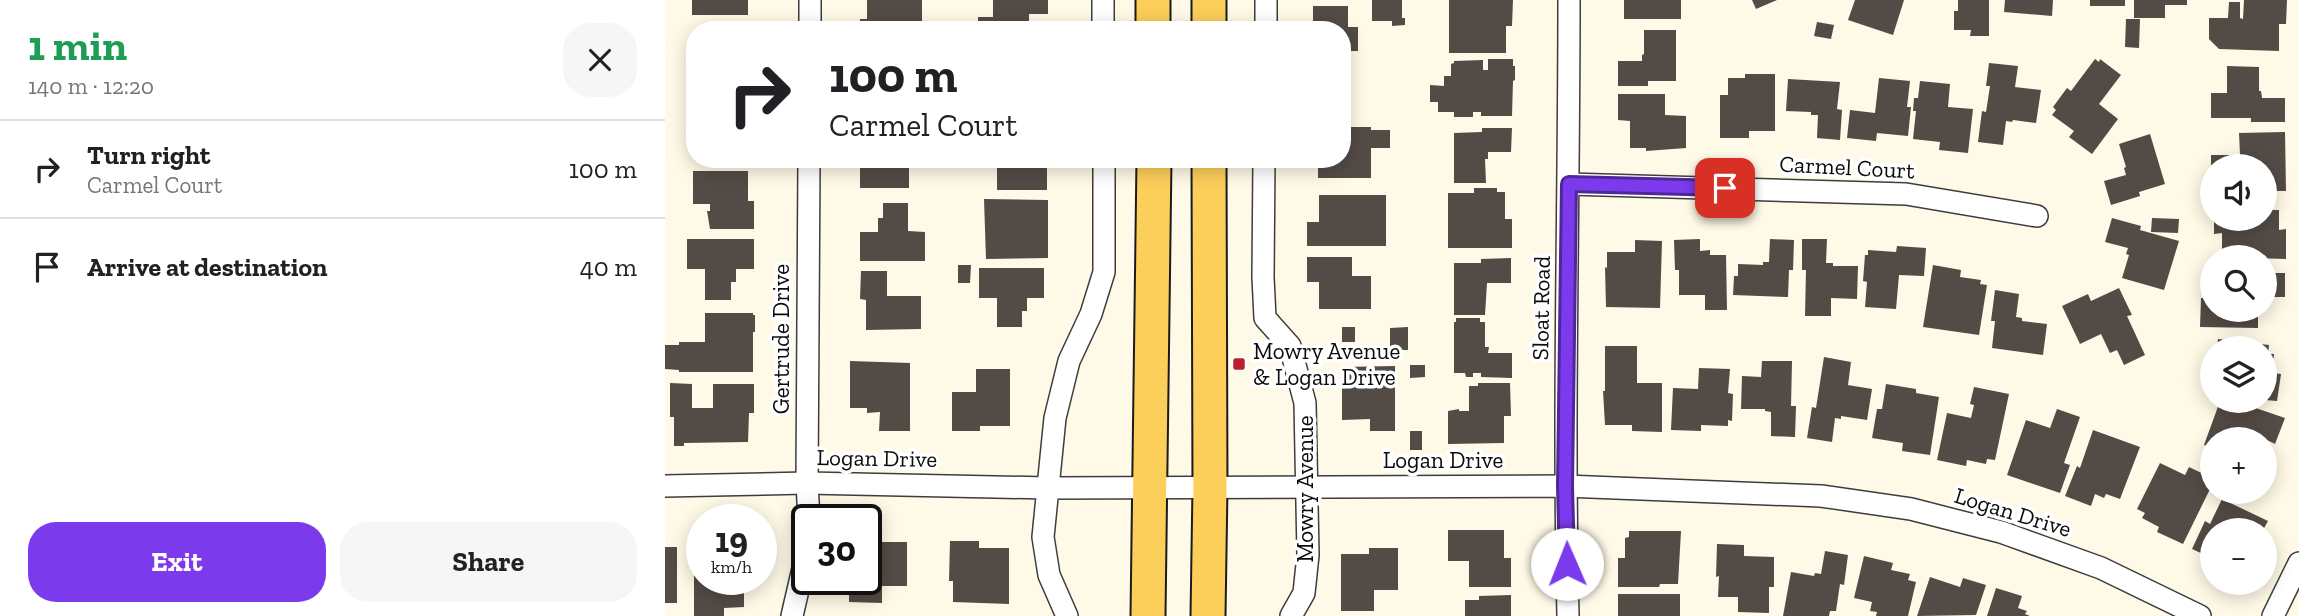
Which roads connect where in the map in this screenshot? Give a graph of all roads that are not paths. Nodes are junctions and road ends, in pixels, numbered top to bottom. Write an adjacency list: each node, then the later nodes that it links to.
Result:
1 (810, 0): 7 (street)
2 (1103, 0): 8 (street)
3 (1153, 0): 9 (main road)
4 (1209, 0): 10 (main road)
5 (1266, 0): 11 (street)
6 (1569, 0): 17 (street, Sloat Road)
7 (810, 21)
8 (1103, 21)
9 (1153, 21)
10 (1209, 21)
11 (1266, 21)
12 (809, 168): 19 (street, Gertrude Drive)
13 (1104, 168): 24 (street)
14 (1154, 168): 22 (main road)
15 (1209, 168): 23 (main road)
16 (1264, 168): 25 (street, Mowry Avenue)
17 (1569, 184): 18 (street, Carmel Court); 21 (street, Sloat Road)
18 (2037, 216)
19 (807, 483): 20 (street, Logan Drive); 24 (street, Logan Drive); 26 (street, Gertrude Drive)
20 (665, 486)
21 (1565, 486): 25 (street, Logan Drive); 34 (street, Sloat Road); 35 (street, Logan Drive)
22 (1148, 487): 23 (street, Logan Drive); 24 (street, Logan Drive); 31 (main road)
23 (1210, 487): 25 (street, Logan Drive); 32 (main road)
24 (1048, 488): 30 (street)
25 (1307, 488): 33 (street, Mowry Avenue)
26 (808, 504)
27 (2299, 564): 36 (street)
28 (797, 595): 29 (street)
29 (792, 616)
30 (1067, 616)
31 (1148, 616)
32 (1208, 616)
33 (1291, 616)
34 (1568, 616)
35 (2200, 616)
36 (2273, 616)

